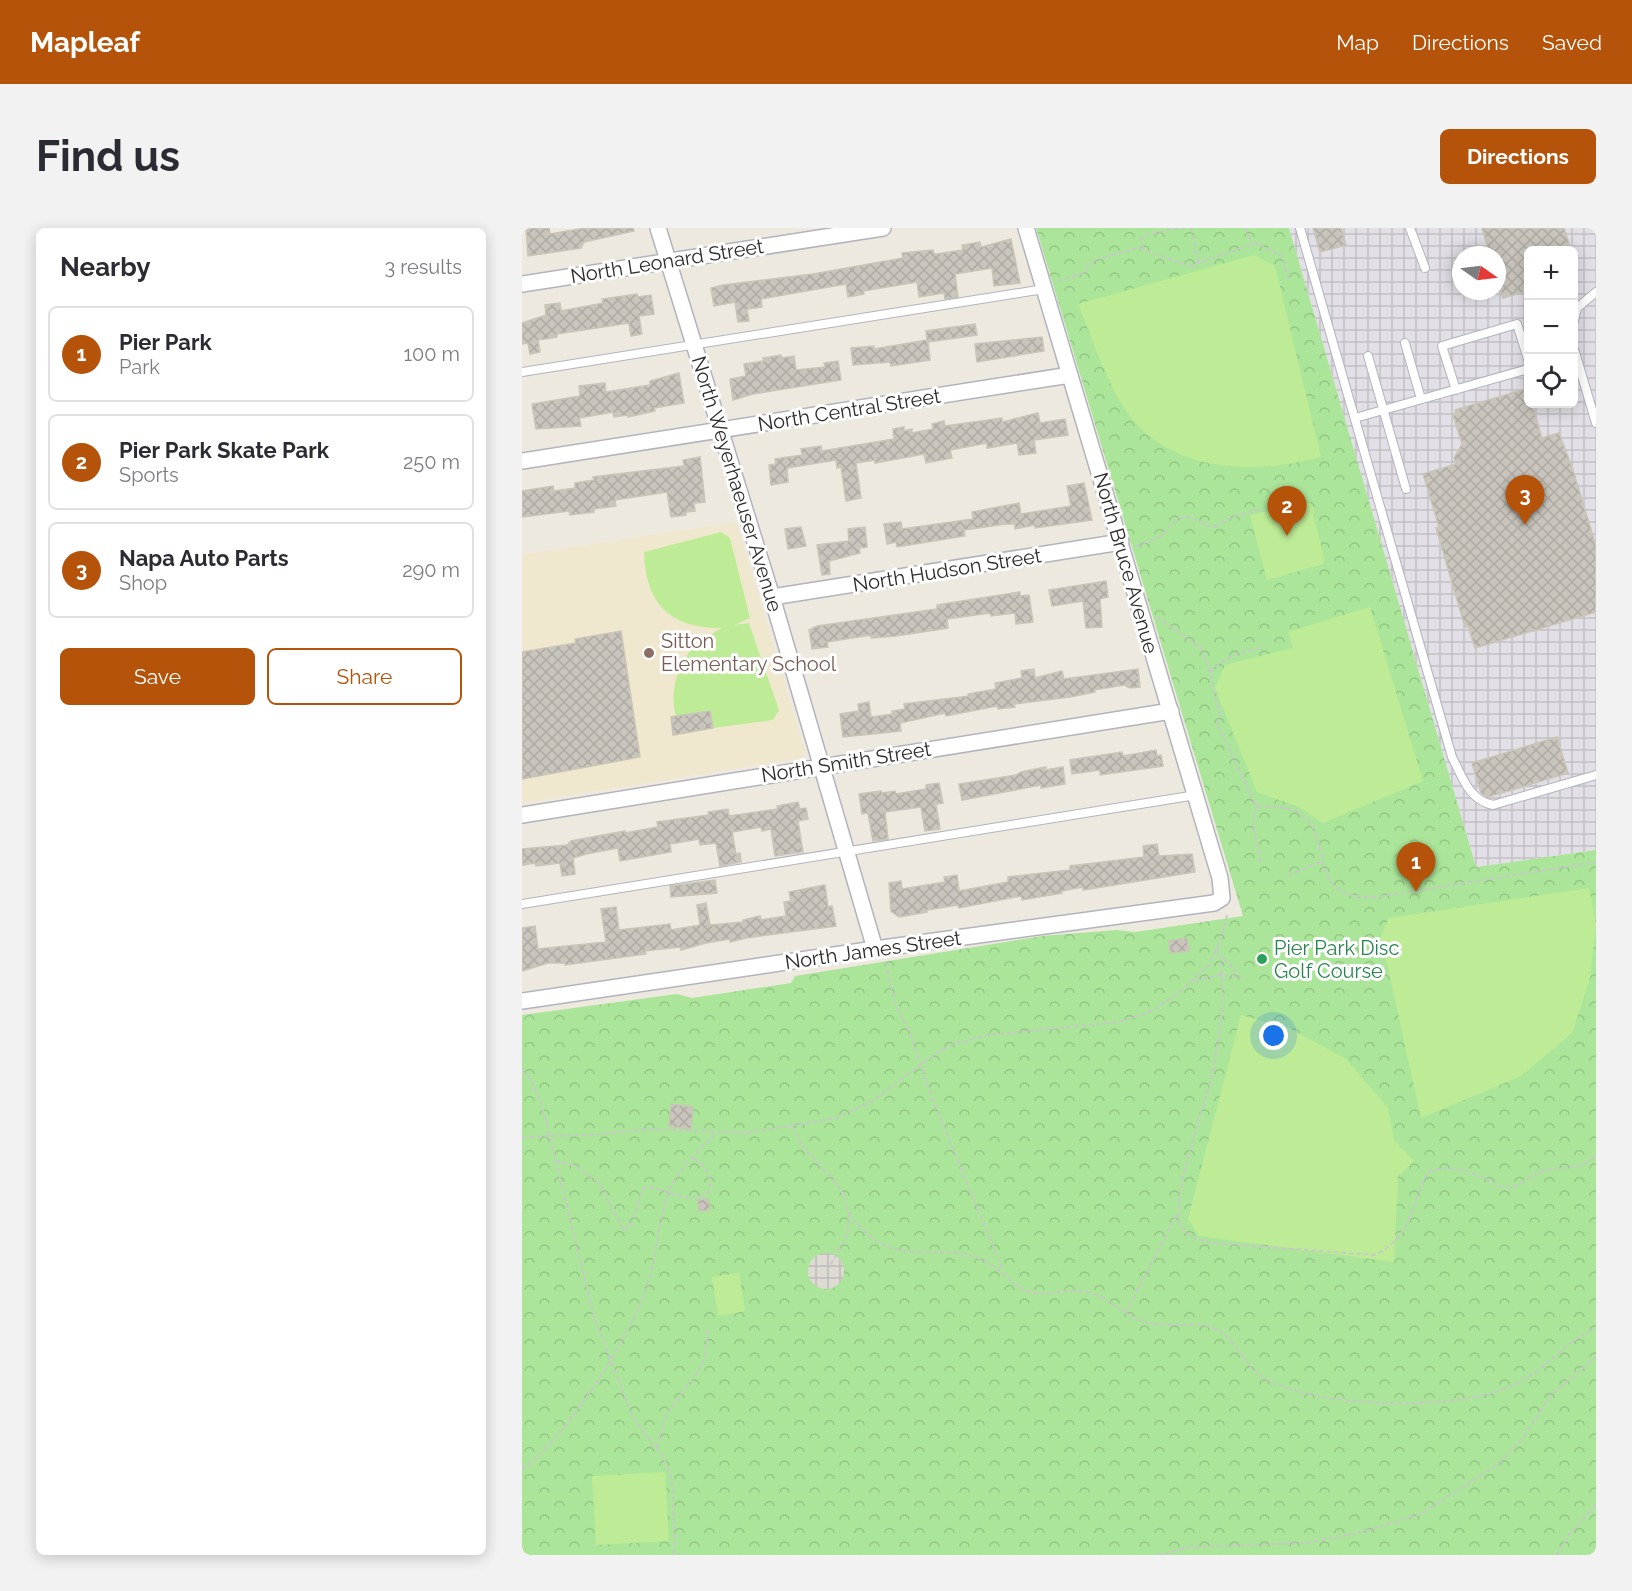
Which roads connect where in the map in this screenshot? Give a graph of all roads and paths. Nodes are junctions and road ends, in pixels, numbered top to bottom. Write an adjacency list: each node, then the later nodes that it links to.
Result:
1 (658, 228): 13 (street, North Weyerhaeuser Avenue)
2 (883, 228): 13 (street, North Leonard Street)
3 (1026, 228): 18 (street, North Bruce Avenue)
4 (1185, 228): 10 (path)
5 (1191, 228): 14 (path)
6 (1246, 228): 11 (path)
7 (1300, 228): 32 (lane)
8 (1410, 228): 15 (lane)
9 (1145, 231): 10 (path)
10 (1146, 235): 12 (path)
11 (1251, 244): 14 (path); 16 (path)
12 (1143, 248): 14 (path); 18 (path)
13 (668, 261): 17 (street, North Leonard Street); 22 (street, North Weyerhaeuser Avenue)
14 (1200, 263)
15 (1425, 268)
16 (1289, 280)
17 (522, 284)
18 (1044, 287): 22 (lane); 28 (street, North Bruce Avenue)
19 (1596, 292): 20 (lane)
20 (1578, 307)
21 (1405, 343): 30 (lane)
22 (695, 346): 27 (lane); 34 (street, North Weyerhaeuser Avenue)
23 (1526, 354): 29 (lane)
24 (1575, 354): 33 (lane)
25 (1368, 356): 31 (lane)
26 (1524, 370): 29 (lane)
27 (522, 372)
28 (1070, 375): 34 (street, North Central Street); 38 (street, North Bruce Avenue)
29 (1456, 390): 30 (lane)
30 (1421, 399): 31 (lane)
31 (1385, 410): 32 (lane); 36 (lane)
32 (1355, 418): 45 (lane)
33 (1596, 423)
34 (722, 430): 35 (street, North Central Street); 39 (street, North Weyerhaeuser Avenue)
35 (522, 461)
36 (1406, 489)
37 (1262, 512): 38 (path)
38 (1122, 546): 39 (street, North Hudson Street); 40 (street, North Bruce Avenue)
39 (772, 597): 44 (street, North Weyerhaeuser Avenue)
40 (1142, 619): 42 (path); 43 (street, North Bruce Avenue)
41 (1260, 648): 42 (path)
42 (1211, 680): 47 (path)
43 (1171, 711): 44 (street, North Smith Street); 46 (street, North Bruce Avenue)
44 (823, 766): 48 (street, North Smith Street); 49 (street, North Weyerhaeuser Avenue)
45 (1596, 775)
46 (1196, 795): 49 (lane); 54 (street, North Bruce Avenue)
47 (1256, 806): 50 (path); 52 (path)
48 (522, 815)
49 (848, 851): 55 (lane); 58 (street, North Weyerhaeuser Avenue)
50 (1322, 862): 51 (path); 53 (path)
51 (1596, 862)
52 (1261, 865)
53 (1288, 875)
54 (1222, 898): 58 (street, North James Street)
55 (522, 904)
56 (1227, 915): 57 (path)
57 (1218, 948): 59 (path); 61 (path)
58 (875, 949): 62 (street, North James Street); 63 (path)
59 (1219, 954): 60 (path); 60 (path)
60 (1221, 975): 61 (path); 74 (path)
61 (1192, 981): 63 (path)
62 (522, 1001)
63 (922, 1065): 65 (path); 76 (path)
64 (522, 1070): 68 (path)
65 (792, 1126): 66 (path); 73 (path)
66 (716, 1134): 68 (path); 70 (path)
67 (522, 1137): 68 (path)
68 (548, 1137): 71 (path)
69 (1596, 1154): 74 (path)
70 (693, 1158): 72 (path); 72 (path)
71 (555, 1161): 72 (path); 81 (path)
72 (668, 1193): 81 (path)
73 (849, 1214): 75 (path); 76 (path)
74 (1177, 1214): 77 (path)
75 (827, 1271)
76 (1004, 1272): 77 (path)
77 (1126, 1313): 79 (path)
78 (708, 1326): 82 (path)
79 (1596, 1328)
80 (1596, 1357): 86 (path)
81 (611, 1359): 82 (path); 83 (path)
82 (656, 1449): 85 (path)
83 (522, 1469)
84 (1596, 1505): 87 (path)
85 (673, 1555)
86 (1158, 1555)
87 (1556, 1555)

